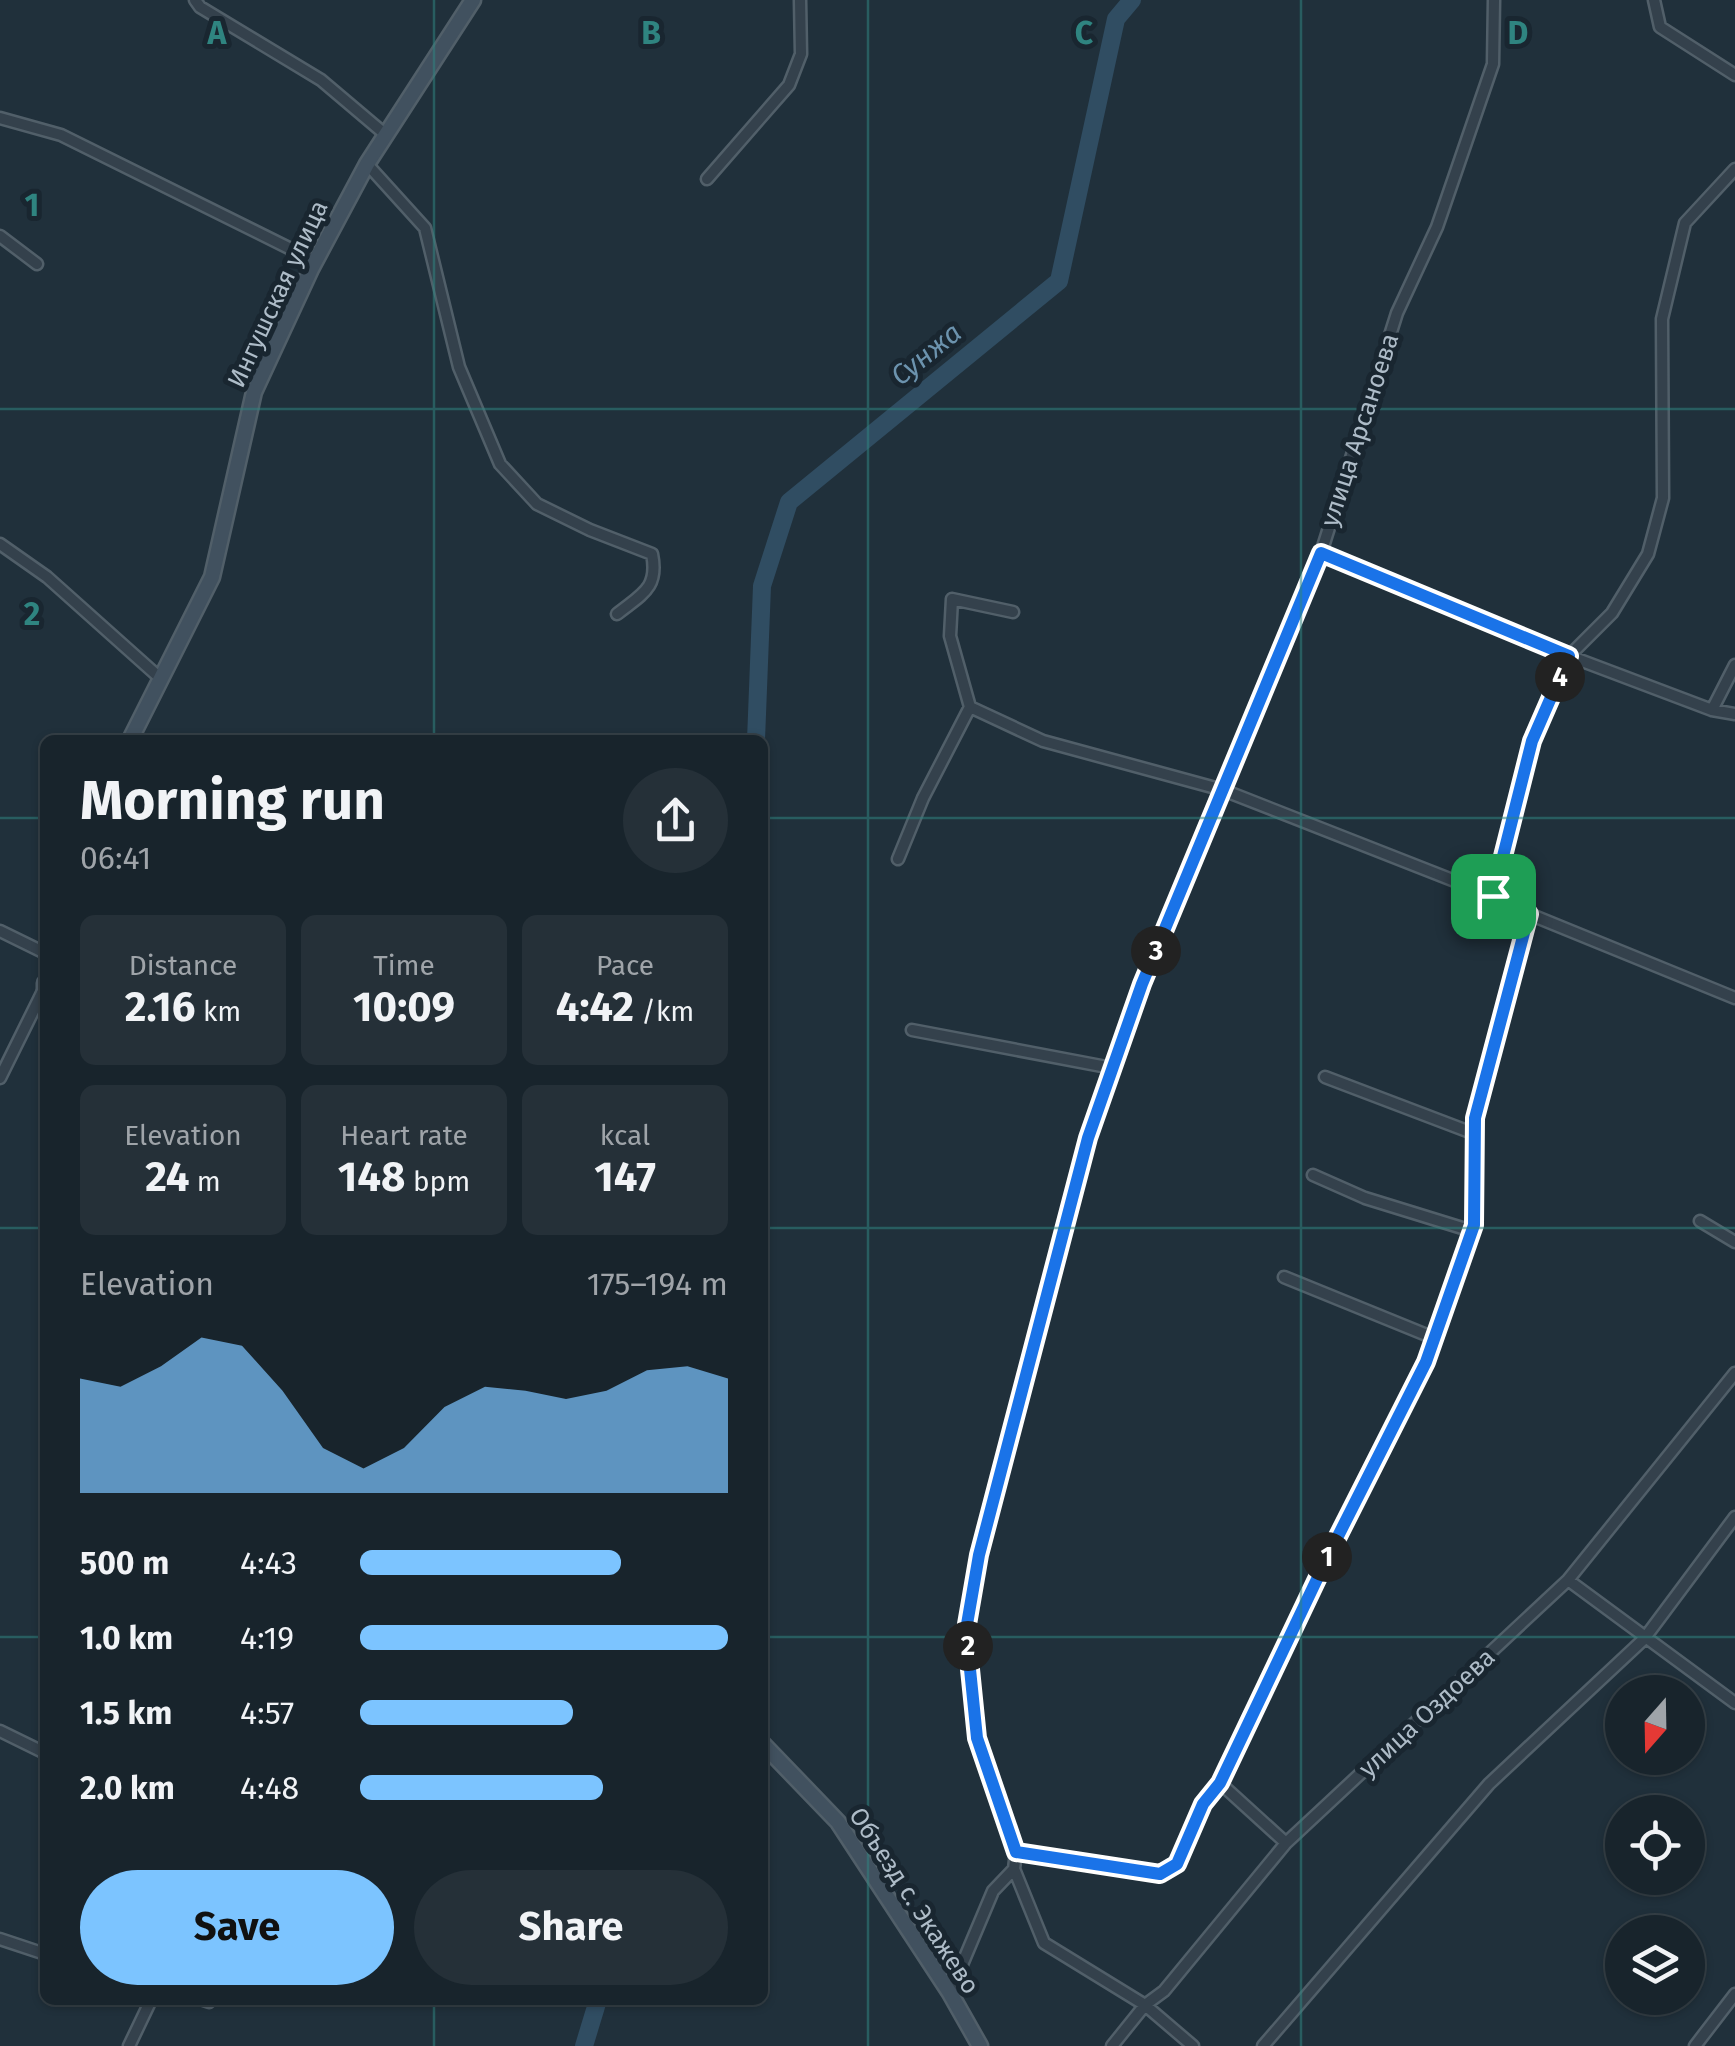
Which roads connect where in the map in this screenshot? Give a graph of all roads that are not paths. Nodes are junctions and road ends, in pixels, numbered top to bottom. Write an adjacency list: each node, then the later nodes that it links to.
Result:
1 (194, 0): 8 (street)
2 (473, 0): 8 (street, Ингушская улица)
3 (800, 0): 11 (street)
4 (1494, 0): 16 (street, улица Арсаноева)
5 (1654, 0): 6 (street)
6 (1735, 76)
7 (0, 118): 13 (street)
8 (386, 135): 9 (street, Ингушская улица)
9 (367, 164): 13 (street, Ингушская улица); 18 (street)
10 (1735, 170): 19 (street)
11 (706, 179)
12 (0, 236): 14 (street)
13 (316, 260): 21 (street, Ингушская улица)
14 (37, 264)
15 (0, 544): 21 (street)
16 (1321, 553): 19 (street); 26 (street, улица Арсаноева)
17 (1013, 612): 22 (street)
18 (618, 614)
19 (1569, 656): 23 (street); 28 (street)
20 (1735, 665): 23 (street)
21 (160, 678): 25 (street, Ингушская улица)
22 (970, 707): 26 (street); 27 (street)
23 (1712, 710): 24 (street)
24 (1735, 714)
25 (132, 735)
26 (1223, 790): 28 (street); 35 (street, улица Арсаноева)
27 (898, 859)
28 (1493, 896): 29 (street)
29 (1529, 914): 33 (street); 38 (street)
30 (0, 931): 31 (street)
31 (40, 951)
32 (40, 998): 37 (street)
33 (1735, 998)
34 (912, 1030): 35 (street)
35 (1112, 1068): 55 (street, улица Арсаноева)
36 (1325, 1077): 38 (street)
37 (0, 1078)
38 (1475, 1134): 41 (street)
39 (1313, 1176): 41 (street)
40 (1700, 1221): 42 (street)
41 (1472, 1231): 44 (street)
42 (1735, 1242)
43 (1284, 1277): 44 (street)
44 (1434, 1338): 53 (street)
45 (1735, 1373): 47 (street, улица Оздоева)
46 (1735, 1517): 48 (street)
47 (1568, 1580): 48 (street); 54 (street, улица Оздоева)
48 (1644, 1640): 49 (street); 67 (street)
49 (1735, 1703)
50 (0, 1731): 52 (street)
51 (768, 1748): 59 (street, Объезд с. Экажево)
52 (40, 1751)
53 (1220, 1783): 54 (street); 55 (street)
54 (1286, 1844): 62 (street, улица Оздоева)
55 (1016, 1852): 56 (street, улица Арсаноева)
56 (1014, 1869): 59 (street); 62 (street, улица Арсаноева)
57 (0, 1939): 58 (street)
58 (40, 1952)
59 (950, 1993): 64 (street, Объезд с. Экажево)
60 (1735, 1994): 68 (street)
61 (148, 2005): 63 (street)
62 (1146, 2006): 65 (street, улица Оздоева); 66 (street, улица Арсаноева)
63 (128, 2046)
64 (980, 2046)
65 (1112, 2046)
66 (1193, 2046)
67 (1264, 2046)
68 (1695, 2046)

